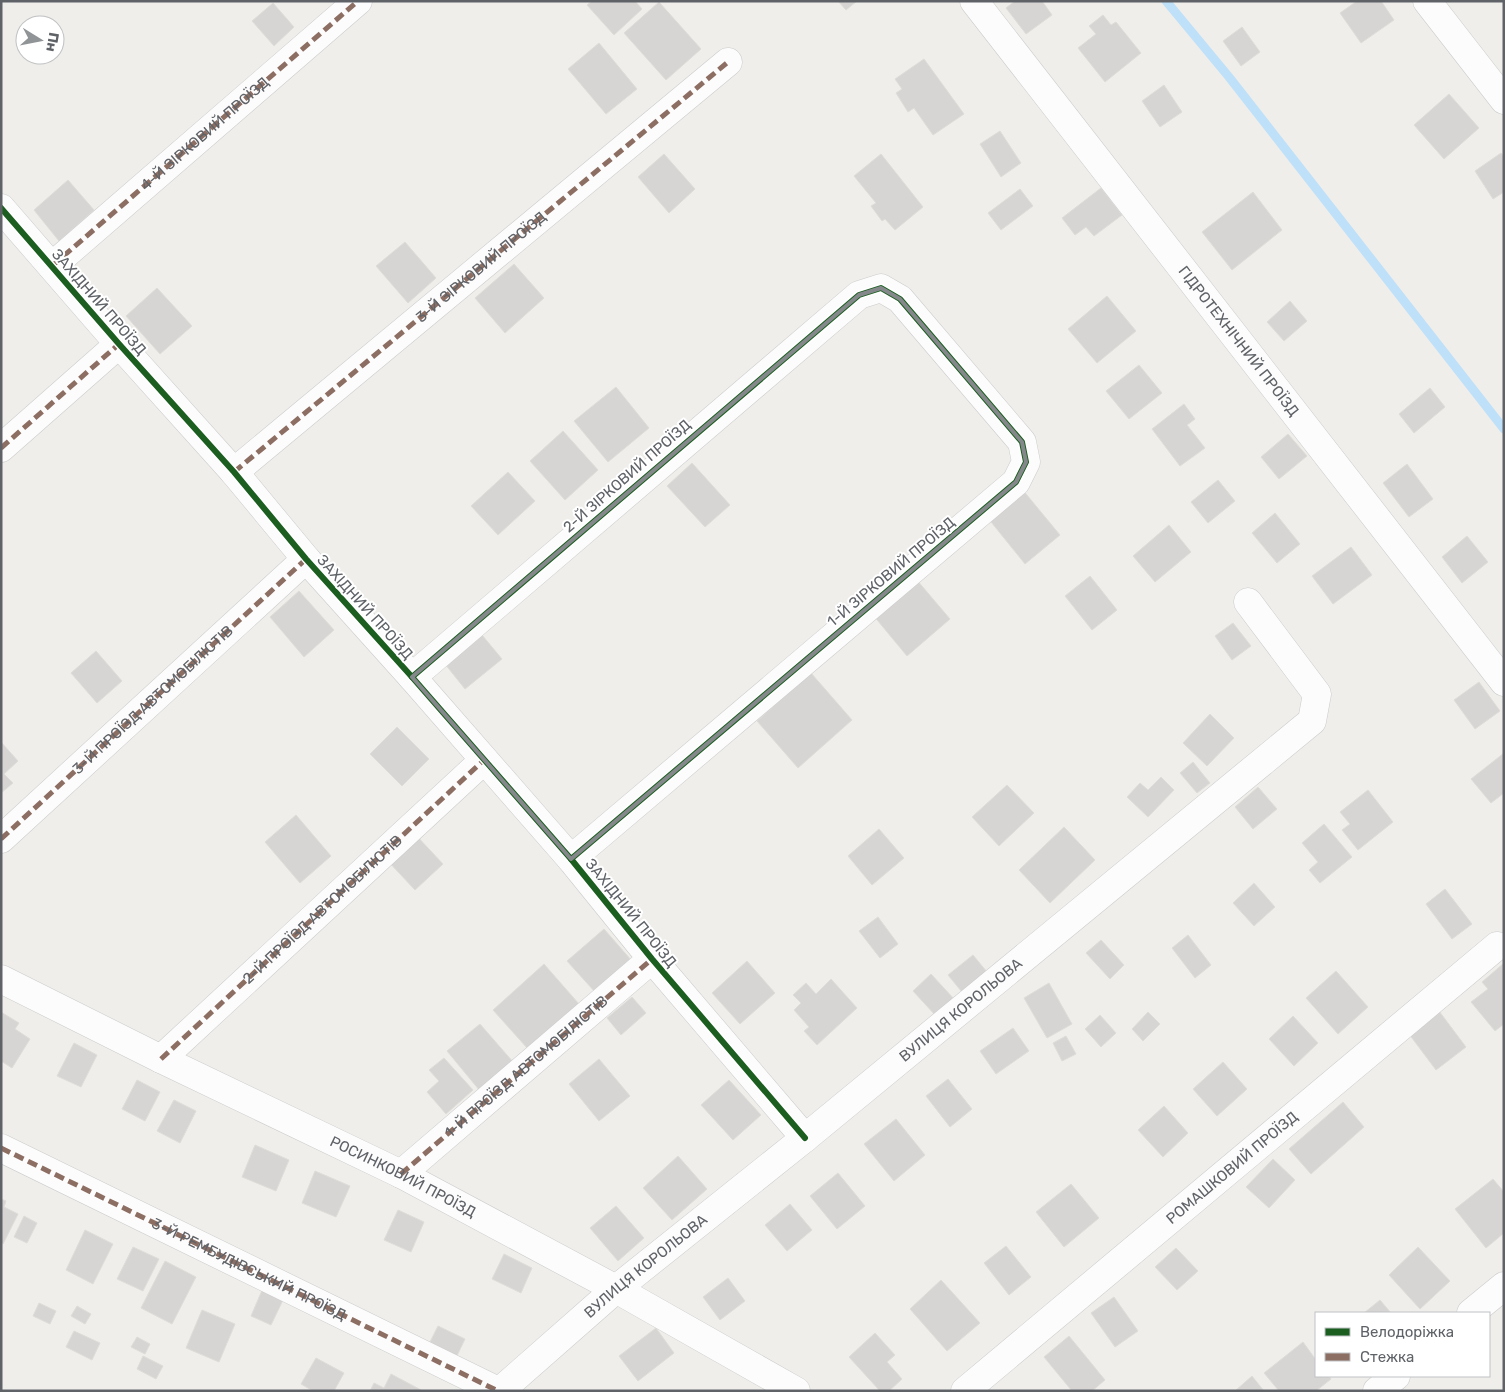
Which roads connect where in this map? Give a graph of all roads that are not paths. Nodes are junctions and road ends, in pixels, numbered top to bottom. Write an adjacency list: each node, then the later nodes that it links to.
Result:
1 (358, 1): 7 (street, 4-Й ЗІРКОВИЙ ПРОЇЗД)
2 (974, 1): 15 (street, ГІДРОТЕХНІЧНИЙ ПРОЇЗД)
3 (1427, 1): 5 (street)
4 (728, 62): 11 (street, 3-Й ЗІРКОВИЙ ПРОЇЗД)
5 (1504, 100)
6 (1, 208): 7 (street, ЗАХІДНИЙ ПРОЇЗД)
7 (52, 266): 9 (street, ЗАХІДНИЙ ПРОЇЗД)
8 (858, 294): 14 (street, 2-Й ЗІРКОВИЙ ПРОЇЗД); 18 (street, 1-Й ЗІРКОВИЙ ПРОЇЗД)
9 (119, 344): 10 (street); 11 (street, ЗАХІДНИЙ ПРОЇЗД)
10 (1, 448)
11 (234, 472): 12 (street, ЗАХІДНИЙ ПРОЇЗД)
12 (306, 559): 14 (street, ЗАХІДНИЙ ПРОЇЗД); 17 (street, 3-Й ПРОЇЗД АВТОМОБІЛІСТІВ)
13 (1248, 602): 23 (street, ВУЛИЦЯ КОРОЛЬОВА)
14 (412, 677): 16 (street, ЗАХІДНИЙ ПРОЇЗД)
15 (1504, 682)
16 (484, 760): 18 (street, ЗАХІДНИЙ ПРОЇЗД); 22 (street, 2-Й ПРОЇЗД АВТОМОБІЛІСТІВ)
17 (1, 839)
18 (571, 859): 20 (street, ЗАХІДНИЙ ПРОЇЗД)
19 (1497, 946): 32 (street, РОМАШКОВИЙ ПРОЇЗД)
20 (652, 959): 23 (street, ЗАХІДНИЙ ПРОЇЗД); 25 (street, 1-Й ПРОЇЗД АВТОМОБІЛІСТІВ)
21 (1, 979): 22 (street, РОСИНКОВИЙ ПРОЇЗД)
22 (161, 1059): 25 (street, РОСИНКОВИЙ ПРОЇЗД)
23 (805, 1138): 27 (street, ВУЛИЦЯ КОРОЛЬОВА)
24 (1, 1148): 30 (street, 3-Й РЕМБУДІВСЬКИЙ ПРОЇЗД)
25 (401, 1174): 27 (street, РОСИНКОВИЙ ПРОЇЗД)
26 (1504, 1286): 28 (street)
27 (616, 1289): 30 (street, ВУЛИЦЯ КОРОЛЬОВА); 31 (street, РОСИНКОВИЙ ПРОЇЗД)
28 (1472, 1312)
29 (1395, 1377): 33 (street)
30 (499, 1391)
31 (796, 1391)
32 (965, 1391)
33 (1378, 1391)

